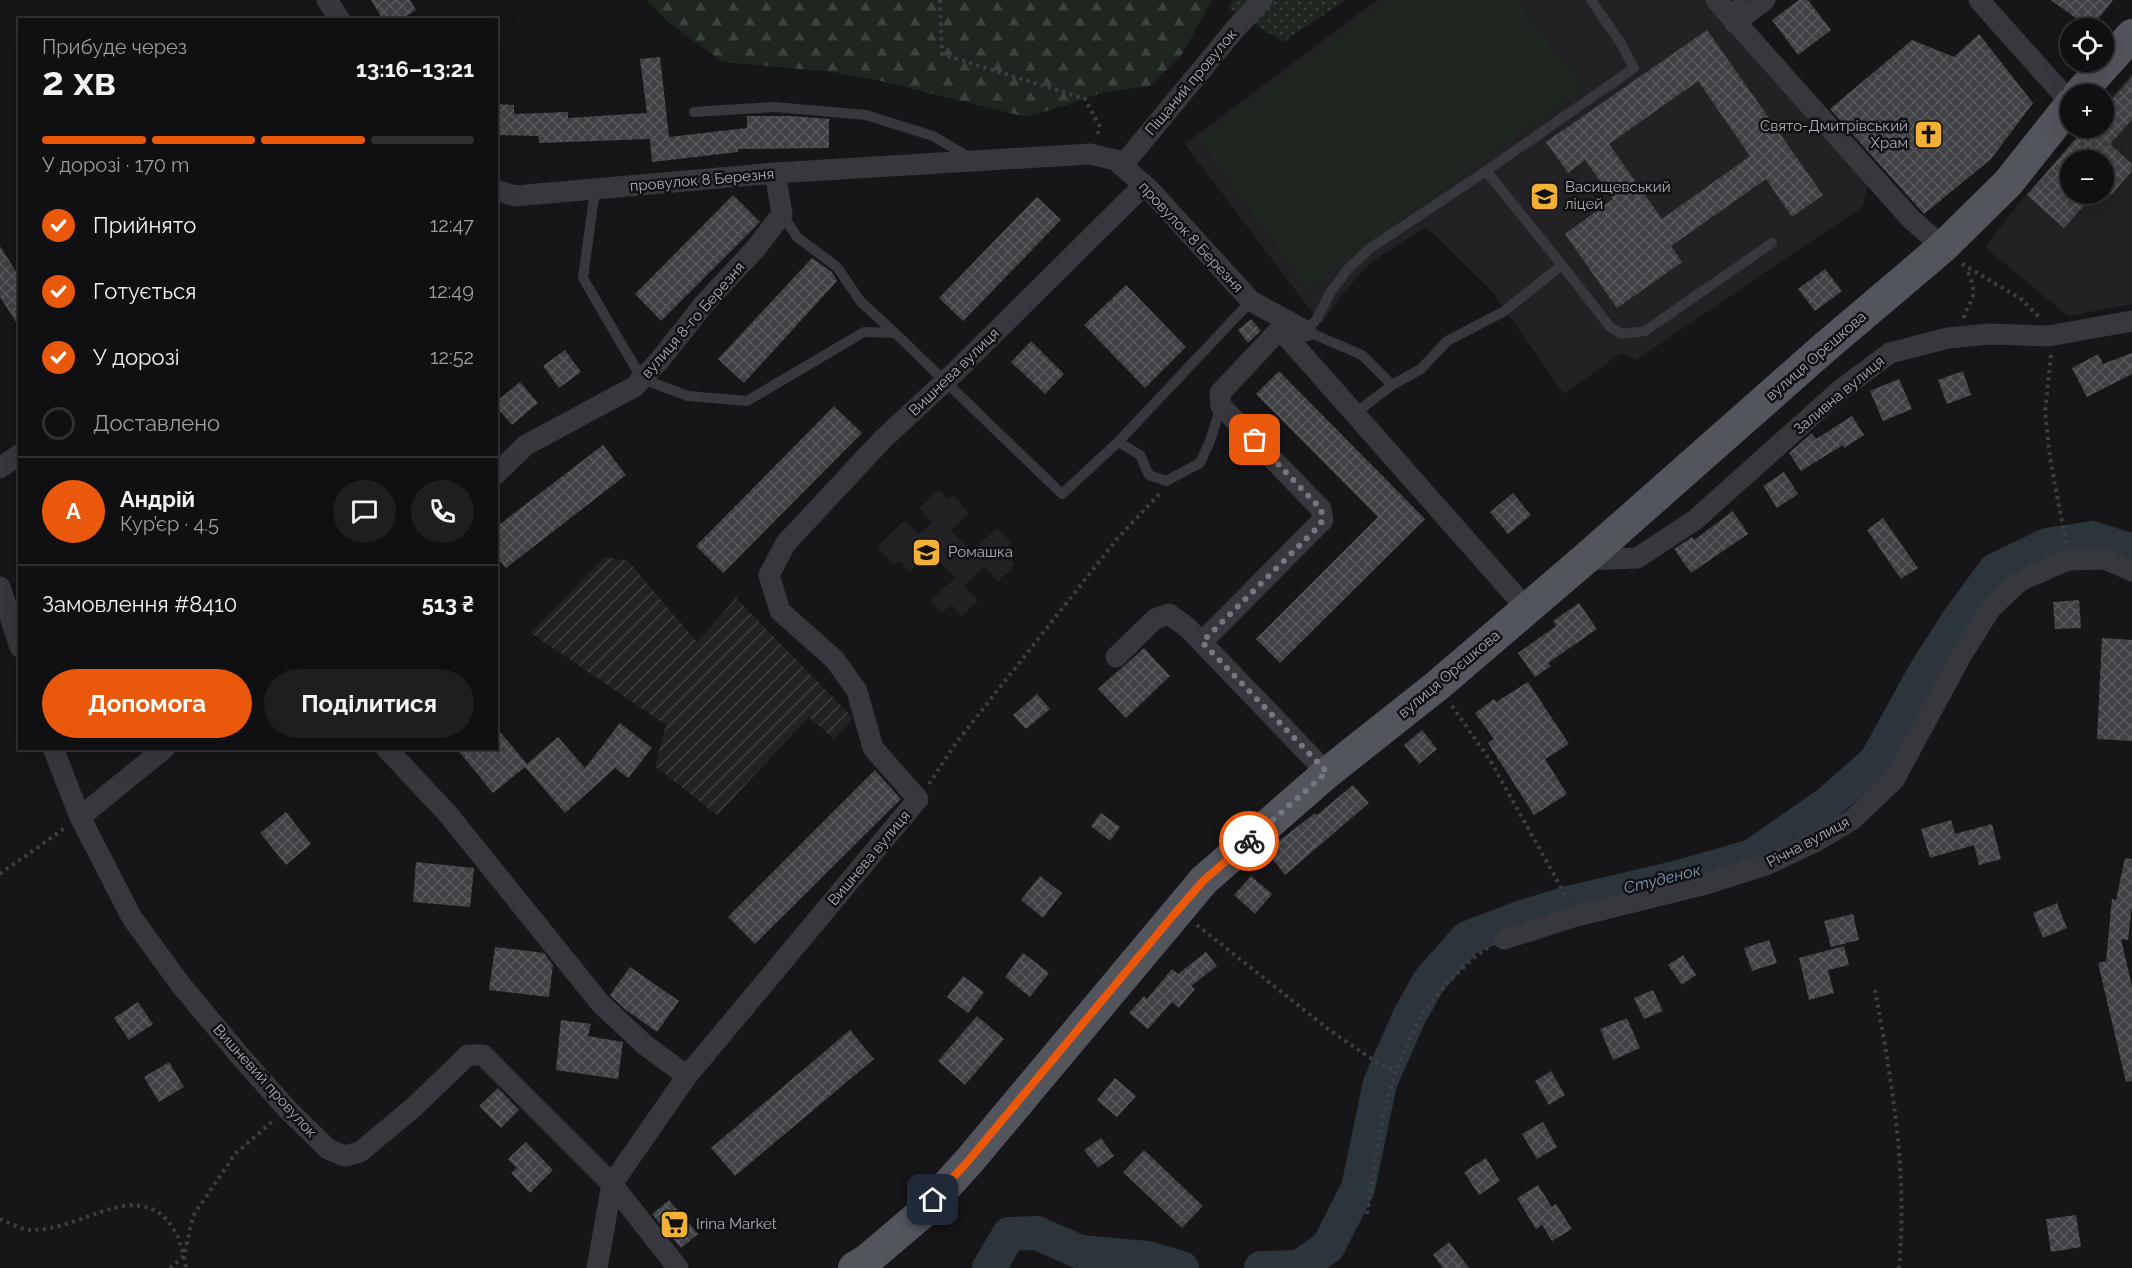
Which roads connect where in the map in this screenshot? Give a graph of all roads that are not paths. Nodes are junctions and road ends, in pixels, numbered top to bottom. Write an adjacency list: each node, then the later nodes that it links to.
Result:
1 (327, 0): 7 (street)
2 (1262, 0): 14 (street, Піщаний провулок)
3 (1591, 0): 15 (lane)
4 (1765, 0): 6 (street)
5 (1979, 0): 10 (street)
6 (1730, 9): 22 (street)
7 (339, 18)
8 (2132, 35): 9 (main road)
9 (2088, 84)
10 (2060, 92)
11 (694, 112): 13 (lane)
12 (2060, 116): 22 (main road, вулиця Орєшкова)
13 (978, 162): 14 (street, провулок 8 Березня); 16 (street, провулок 8 Березня)
14 (1122, 166): 17 (street, провулок 8 Березня)
15 (1486, 171): 23 (lane); 27 (lane)
16 (776, 173): 18 (street, провулок 8 Березня); 20 (street)
17 (1144, 185): 24 (street, провулок 8 Березня); 30 (street, Вишнева вулиця)
18 (595, 190): 19 (street, провулок 8 Березня); 29 (lane)
19 (498, 191)
20 (782, 214): 28 (lane); 29 (street, вулиця 8-го Березня)
21 (1772, 243): 23 (lane)
22 (1943, 247): 38 (main road, вулиця Орєшкова)
23 (1562, 265): 31 (lane)
24 (1251, 301): 27 (street, провулок 8 Березня); 34 (lane)
25 (2132, 321): 38 (street, Заливна вулиця)
26 (1280, 329): 27 (street); 32 (street); 33 (street)
27 (1306, 331): 31 (lane)
28 (895, 333): 29 (lane); 30 (lane)
29 (642, 379): 37 (street, вулиця 8-го Березня)
30 (946, 381): 34 (lane); 51 (street, Вишнева вулиця)
31 (1392, 385): 33 (lane)
32 (1221, 406): 34 (lane); 43 (street)
33 (1354, 414): 41 (street)
34 (1118, 441)
35 (18, 455): 36 (street)
36 (0, 468)
37 (498, 472)
38 (1584, 560): 41 (main road, вулиця Орєшкова)
39 (2132, 571): 50 (street, Річна вулиця)
40 (0, 587): 42 (street)
41 (1527, 609): 48 (main road, вулиця Орєшкова)
42 (18, 641)
43 (1202, 642): 44 (street); 48 (street)
44 (1116, 657)
45 (54, 750): 49 (street, Вишневий провулок)
46 (163, 750): 49 (street)
47 (388, 750): 51 (street)
48 (1327, 772): 55 (main road, вулиця Орєшкова)
49 (80, 817): 52 (street, Вишневий провулок)
50 (1504, 939)
51 (687, 1076): 52 (street, Вишнева вулиця)
52 (612, 1184): 53 (street, Вишнева вулиця); 54 (street, Вишневий провулок)
53 (597, 1268)
54 (678, 1268)
55 (854, 1268)

